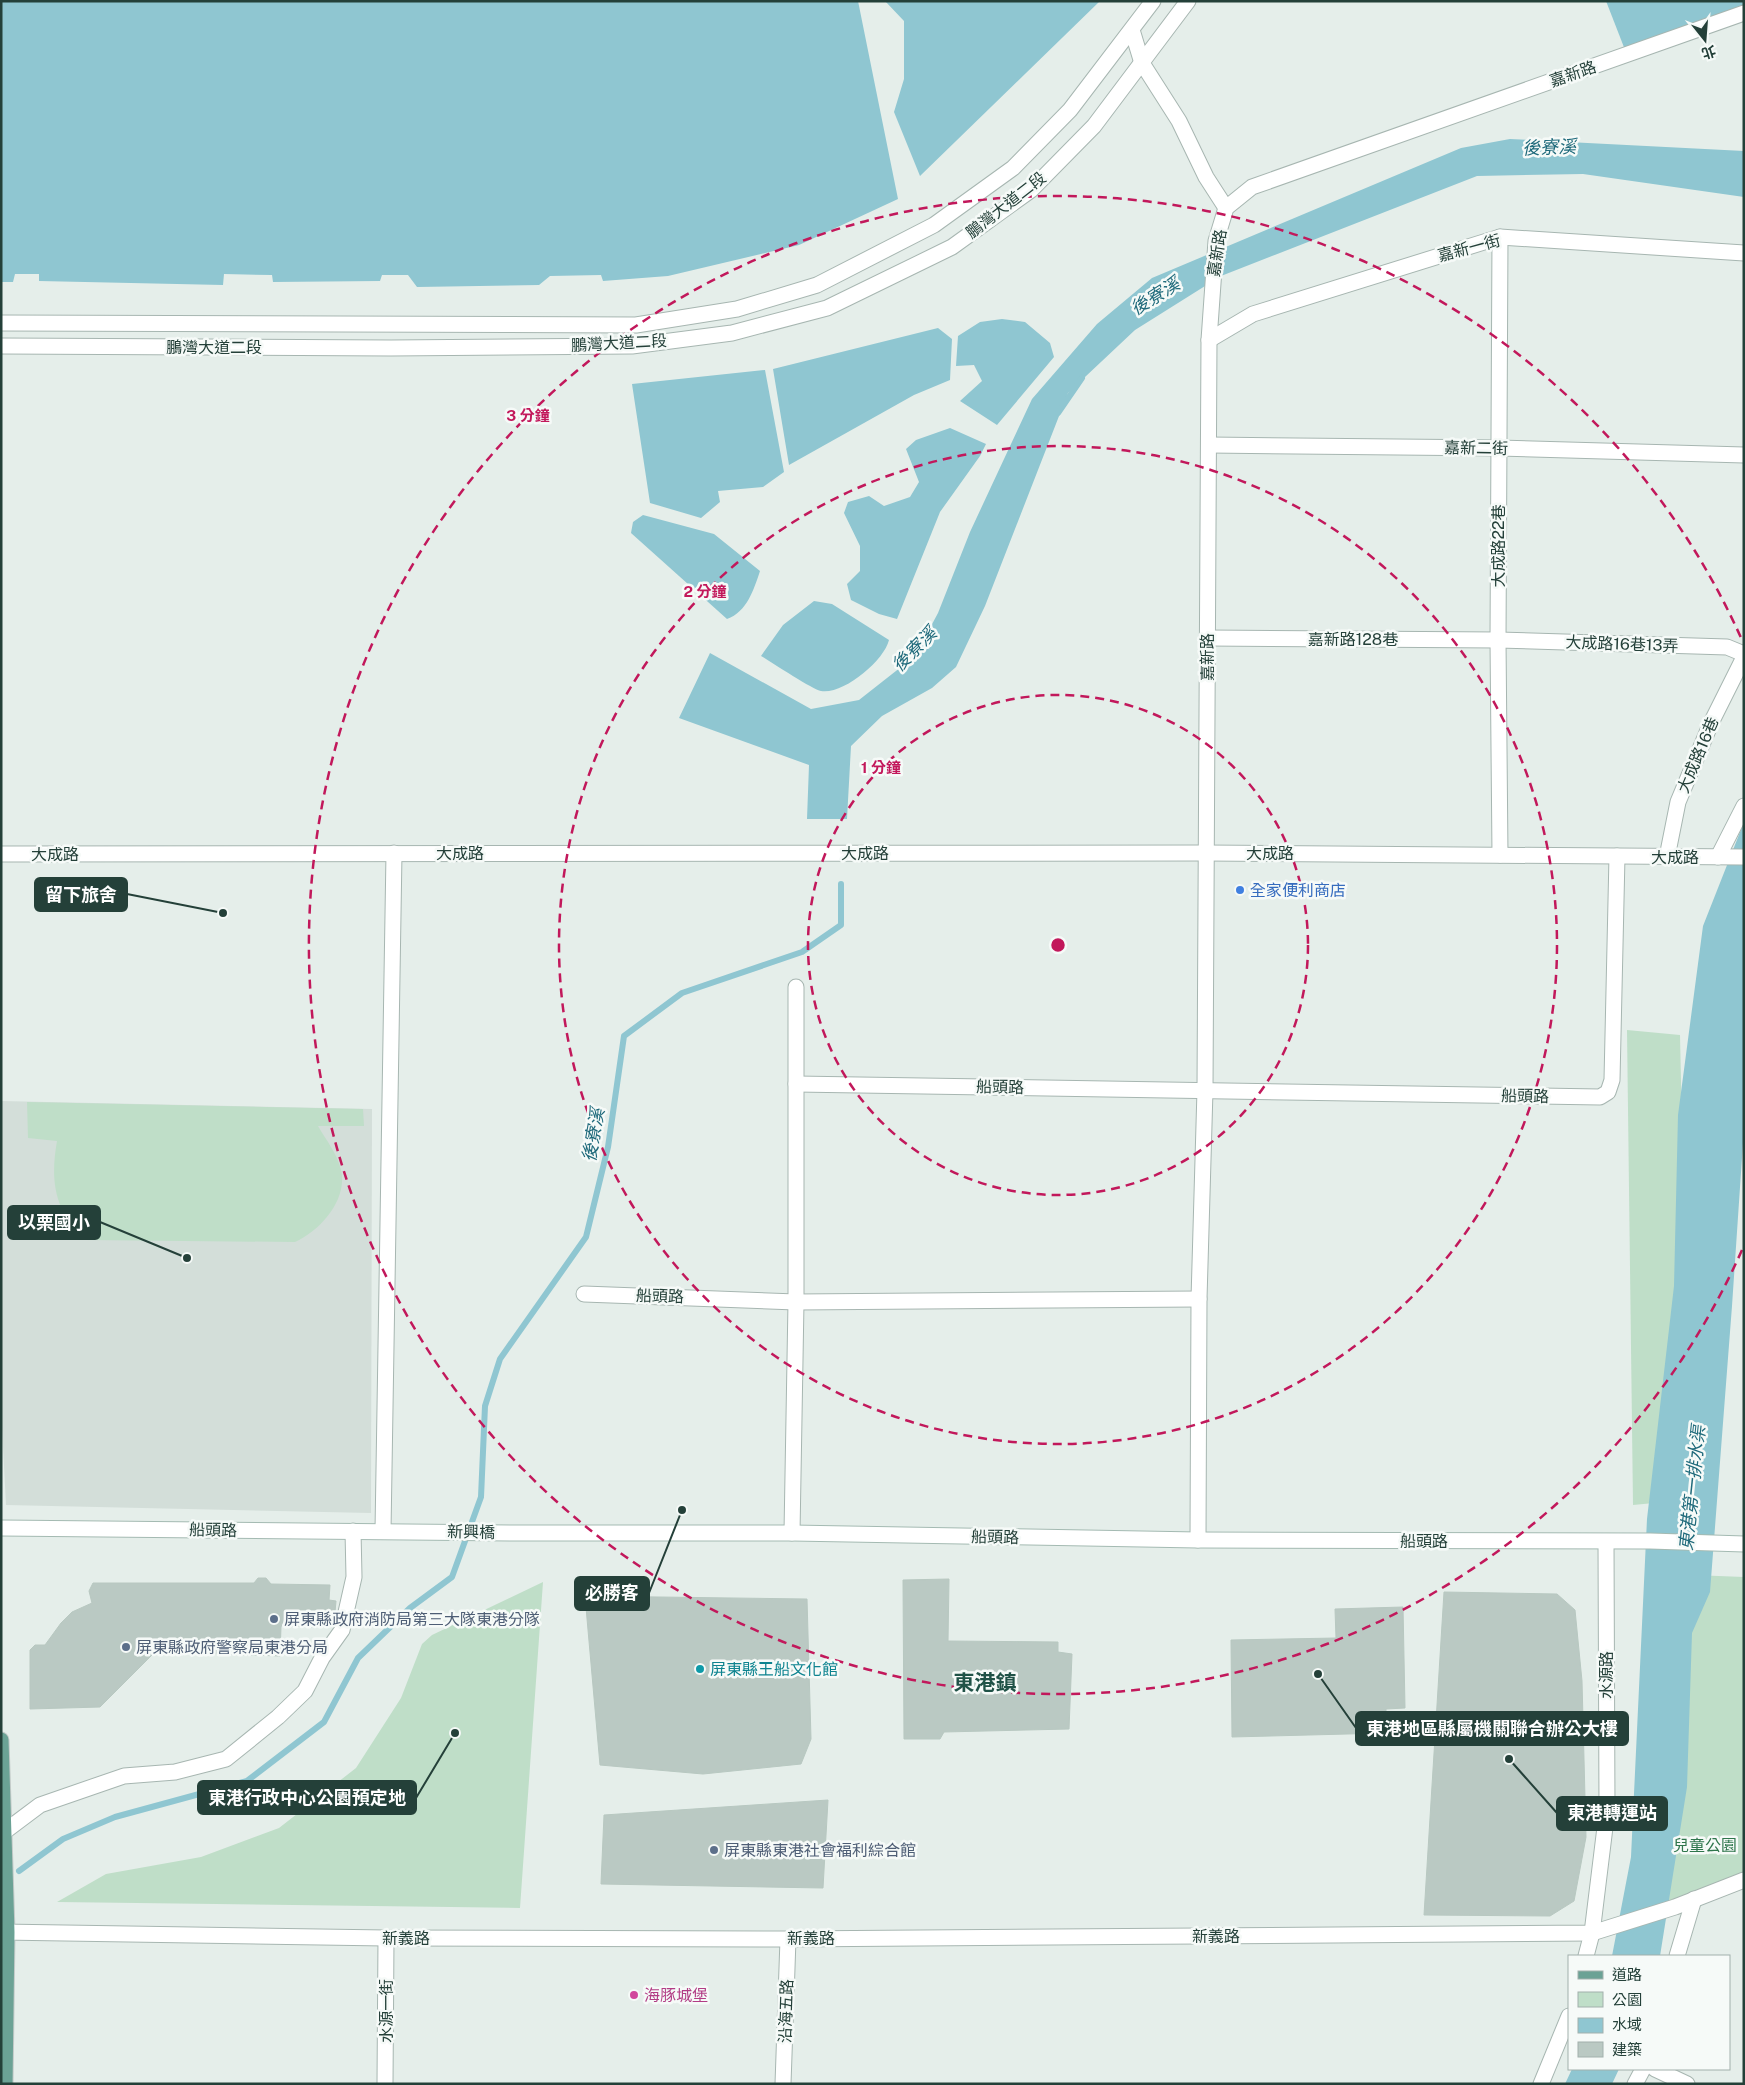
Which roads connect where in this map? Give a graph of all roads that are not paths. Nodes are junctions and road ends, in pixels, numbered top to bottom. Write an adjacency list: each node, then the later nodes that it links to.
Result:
1 (1153, 1): 4 (street, 鵬灣大道二段)
2 (1188, 1): 5 (street, 鵬灣大道二段)
3 (1744, 13): 6 (street, 嘉新路)
4 (1132, 30): 5 (street); 9 (street, 鵬灣大道二段)
5 (1142, 63): 6 (street); 11 (street, 鵬灣大道二段)
6 (1226, 208): 10 (street, 嘉新路)
7 (1500, 237): 8 (street, 嘉新一街); 10 (street, 嘉新一街); 13 (street, 大成路22巷)
8 (1744, 254)
9 (1, 323)
10 (1209, 340): 12 (street, 嘉新路)
11 (1, 346)
12 (1209, 444): 13 (street, 嘉新二街); 15 (street, 嘉新路)
13 (1499, 448): 14 (street, 嘉新二街); 16 (street, 大成路22巷)
14 (1744, 455)
15 (1207, 638): 16 (street, 嘉新路128巷); 20 (street, 嘉新路)
16 (1498, 640): 17 (street, 大成路16巷13弄); 22 (street, 大成路22巷)
17 (1744, 656): 24 (street, 大成路16巷)
18 (1744, 806): 25 (street)
19 (394, 853): 20 (street, 大成路); 21 (street, 大成路); 34 (street)
20 (1206, 853): 22 (street, 大成路); 28 (street)
21 (1, 854)
22 (1500, 855): 23 (street, 大成路)
23 (1617, 856): 24 (street, 大成路); 28 (street, 船頭路)
24 (1666, 857): 25 (street, 大成路)
25 (1730, 857)
26 (796, 986): 27 (street)
27 (796, 1084): 28 (street, 船頭路); 31 (street)
28 (1205, 1090): 30 (street)
29 (584, 1294): 31 (street, 船頭路)
30 (1198, 1299): 31 (street, 船頭路); 38 (street)
31 (796, 1302): 37 (street)
32 (1, 1528): 33 (street, 船頭路)
33 (354, 1531): 34 (street, 船頭路); 42 (street)
34 (383, 1531): 35 (street, 船頭路)
35 (425, 1531): 36 (street, 新興橋)
36 (517, 1533): 37 (street, 船頭路)
37 (792, 1533): 38 (street, 船頭路)
38 (1198, 1540): 39 (street, 船頭路)
39 (1606, 1542): 40 (street, 船頭路); 46 (street, 水源路)
40 (1744, 1544)
41 (1, 1740): 42 (main road)
42 (4, 1832): 45 (main road)
43 (1744, 1880): 44 (street)
44 (1694, 1900): 46 (street, 新義路); 50 (street)
45 (4, 1932): 47 (street, 新義路); 54 (main road)
46 (1592, 1933): 48 (street, 新義路); 49 (street, 水源路)
47 (386, 1938): 48 (street, 新義路); 55 (street, 水源一街)
48 (788, 1939): 56 (street, 沿海五路)
49 (1586, 1955)
50 (1677, 1955)
51 (1568, 2018): 57 (street)
52 (1643, 2070): 58 (street)
53 (1657, 2070): 59 (street)
54 (5, 2084)
55 (385, 2084)
56 (783, 2084)
57 (1541, 2084)
58 (1636, 2084)
59 (1687, 2084)

